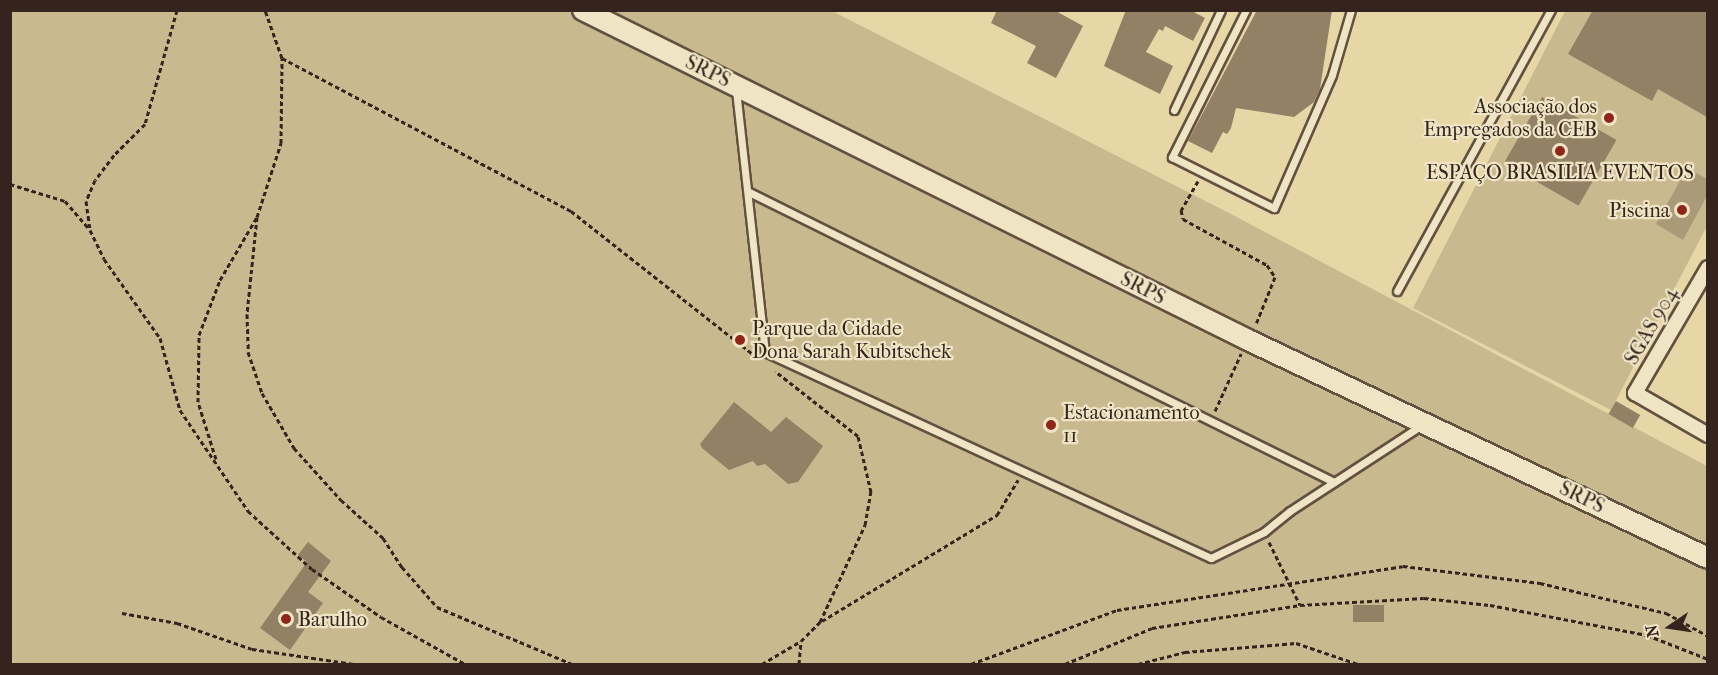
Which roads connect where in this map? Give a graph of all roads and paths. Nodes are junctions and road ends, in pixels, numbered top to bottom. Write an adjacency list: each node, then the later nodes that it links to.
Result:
1 (177, 10): 15 (path)
2 (265, 10): 8 (path)
3 (583, 10): 9 (main road, SRPS)
4 (1221, 10): 10 (lane)
5 (1246, 10): 11 (lane)
6 (1351, 10): 11 (lane)
7 (1551, 10): 17 (lane)
8 (282, 58): 14 (path); 19 (path)
9 (735, 84): 13 (lane); 18 (main road, SRPS)
10 (1174, 110)
11 (1203, 172): 18 (path)
12 (10, 184): 15 (path)
13 (749, 192): 21 (lane); 25 (lane)
14 (257, 218): 24 (path); 38 (path)
15 (90, 230): 24 (path)
16 (1707, 268): 23 (street, SGAS 904)
17 (1397, 291)
18 (1248, 340): 21 (path); 22 (main road, SRPS)
19 (756, 356)
20 (765, 363): 32 (path)
21 (1210, 421): 26 (lane)
22 (1426, 423): 26 (lane); 28 (main road, SRPS)
23 (1707, 435)
24 (218, 464): 37 (path)
25 (1022, 471): 27 (lane); 32 (path)
26 (1334, 482): 27 (lane)
27 (1264, 532): 29 (path)
28 (1707, 558)
29 (1288, 584): 30 (path); 33 (path); 41 (path)
30 (1300, 605): 35 (path); 42 (path)
31 (123, 613): 36 (path)
32 (820, 622): 34 (path)
33 (1707, 636)
34 (801, 641): 39 (path); 40 (path)
35 (1707, 659)
36 (354, 664)
37 (465, 664)
38 (572, 664)
39 (762, 664)
40 (799, 664)
41 (971, 664)
42 (1065, 664)
43 (1138, 664): 44 (path)
44 (1358, 664)

